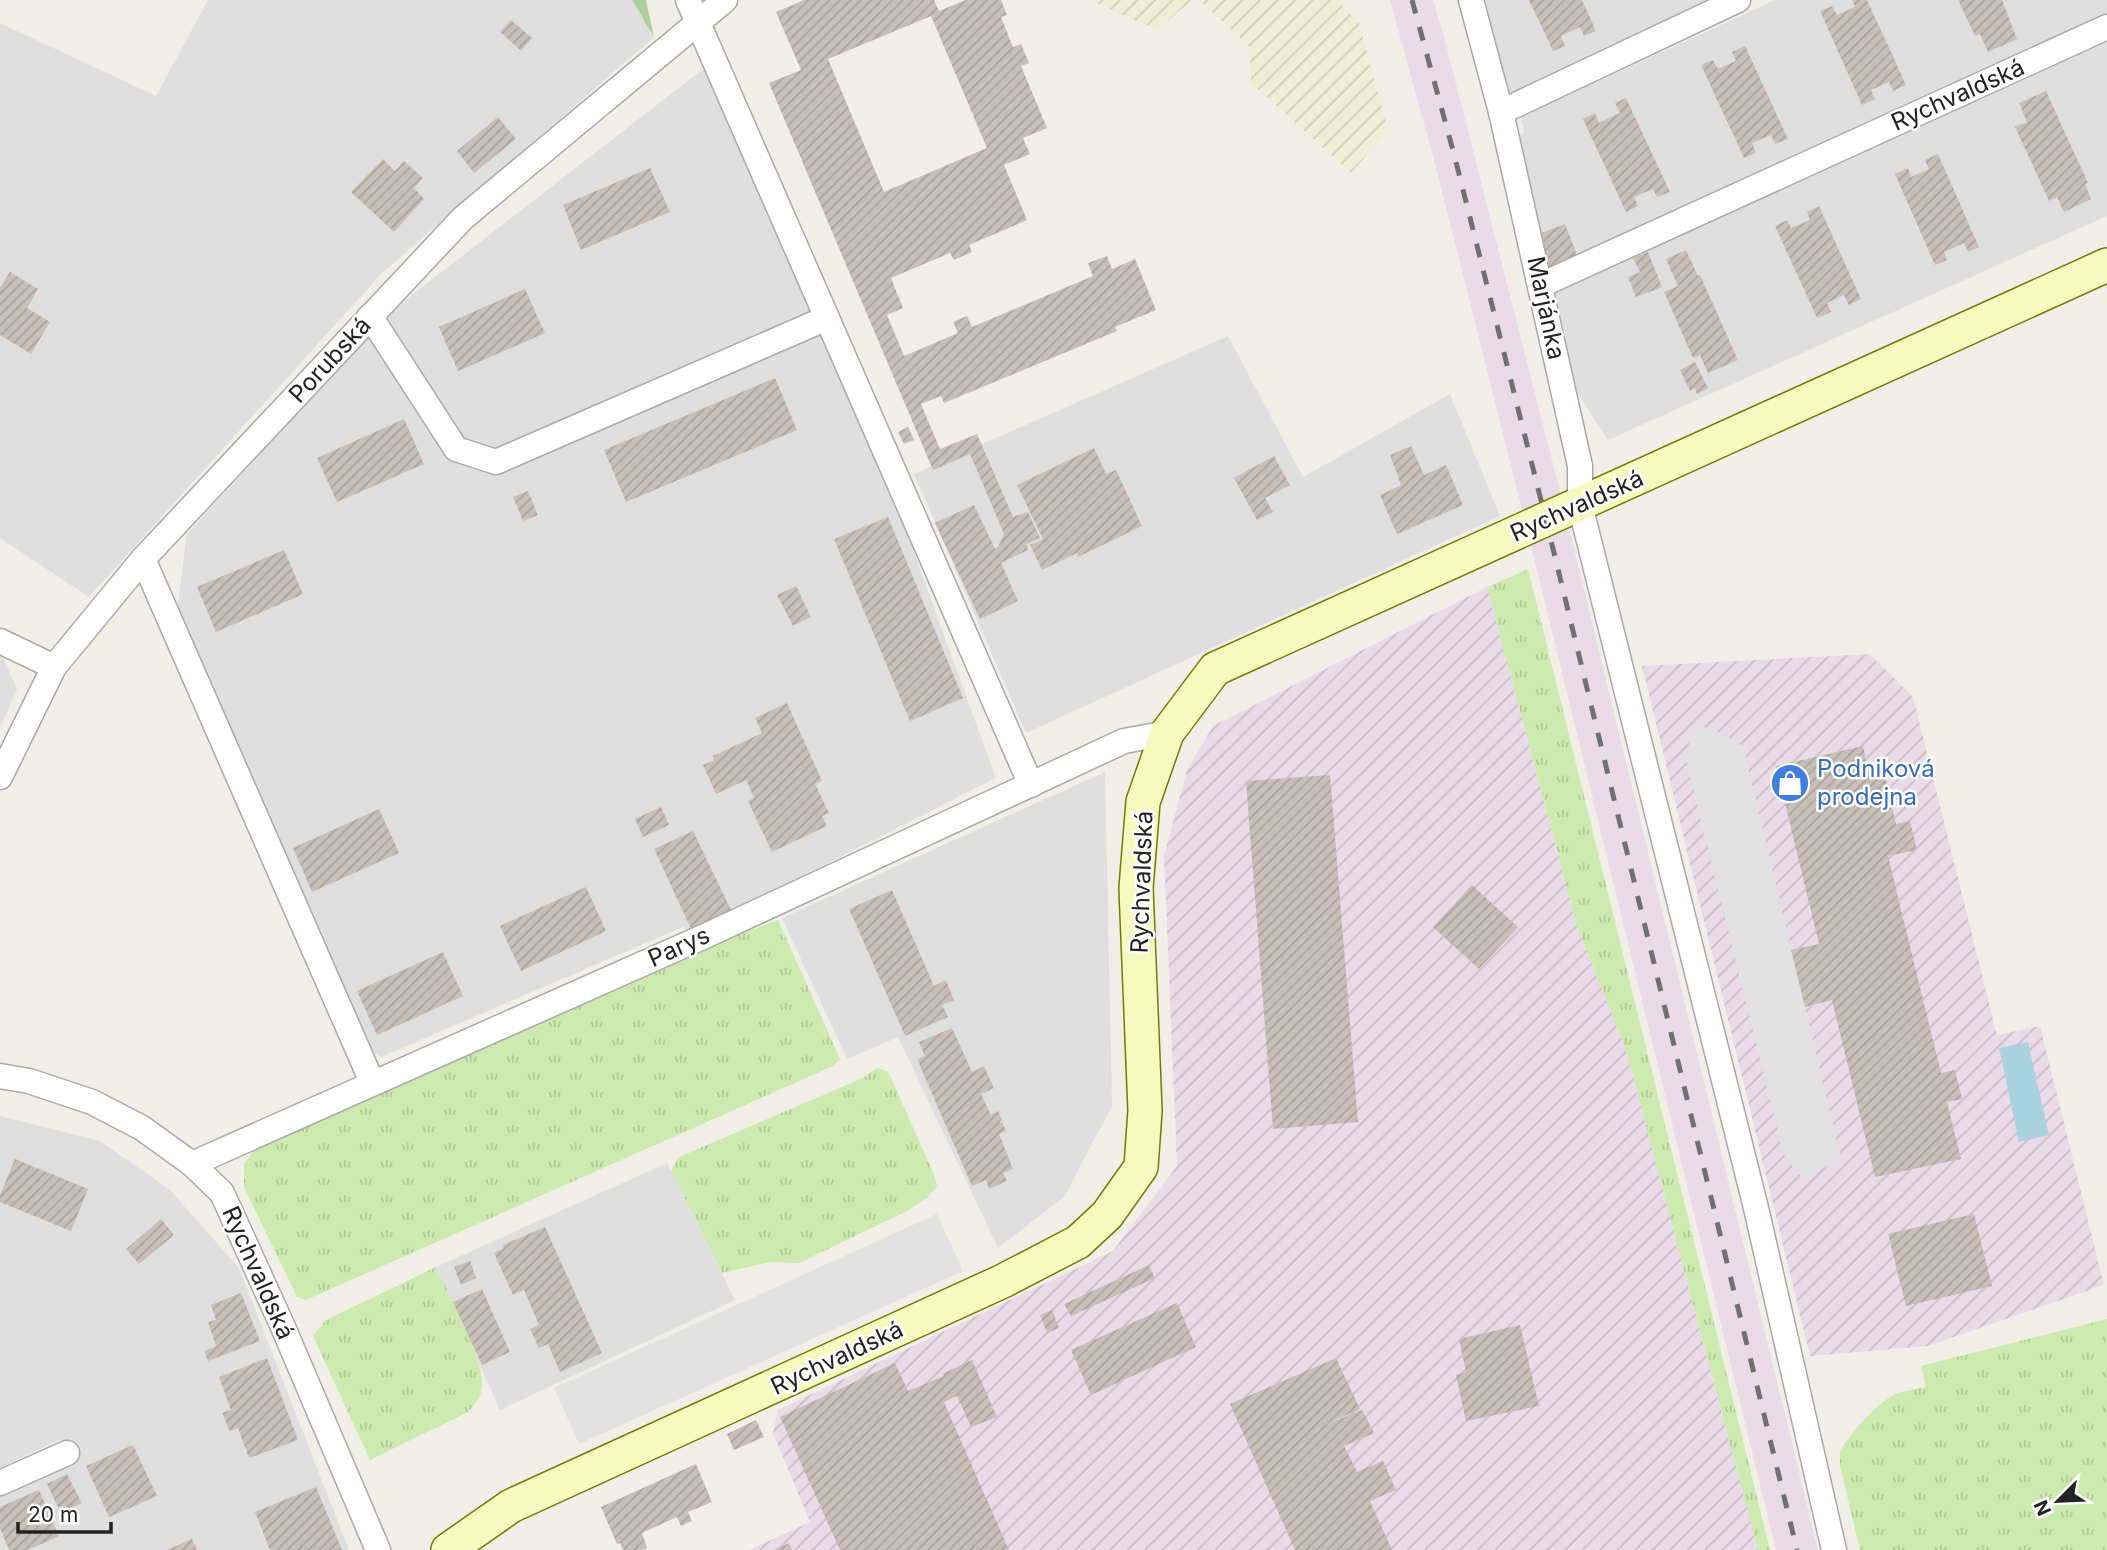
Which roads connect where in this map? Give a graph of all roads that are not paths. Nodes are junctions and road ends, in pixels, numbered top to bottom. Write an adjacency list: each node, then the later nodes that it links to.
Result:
1 (688, 0): 5 (street)
2 (725, 0): 5 (street, Porubská)
3 (1471, 0): 7 (street, Marjánka)
4 (1738, 0): 7 (street)
5 (698, 23): 10 (street, Porubská); 11 (street)
6 (2107, 27): 9 (street, Rychvaldská)
7 (1501, 112): 9 (street, Marjánka)
8 (2107, 265): 12 (street, Rychvaldská)
9 (1541, 285): 12 (street, Marjánka)
10 (370, 316): 11 (street); 13 (street, Porubská)
11 (827, 318): 18 (street)
12 (1580, 505): 16 (street, Rychvaldská); 26 (street, Marjánka)
13 (143, 559): 15 (street, Porubská); 20 (street)
14 (0, 641): 15 (street)
15 (54, 667): 17 (street, Porubská)
16 (1167, 733): 18 (street, Parys); 25 (street, Rychvaldská)
17 (0, 777)
18 (1031, 785): 20 (street, Parys)
19 (0, 1076): 21 (street, Rychvaldská)
20 (372, 1083): 21 (street, Parys)
21 (192, 1164): 24 (street, Rychvaldská)
22 (67, 1453): 23 (street)
23 (0, 1483)
24 (378, 1550)
25 (448, 1550)
26 (1833, 1550)

